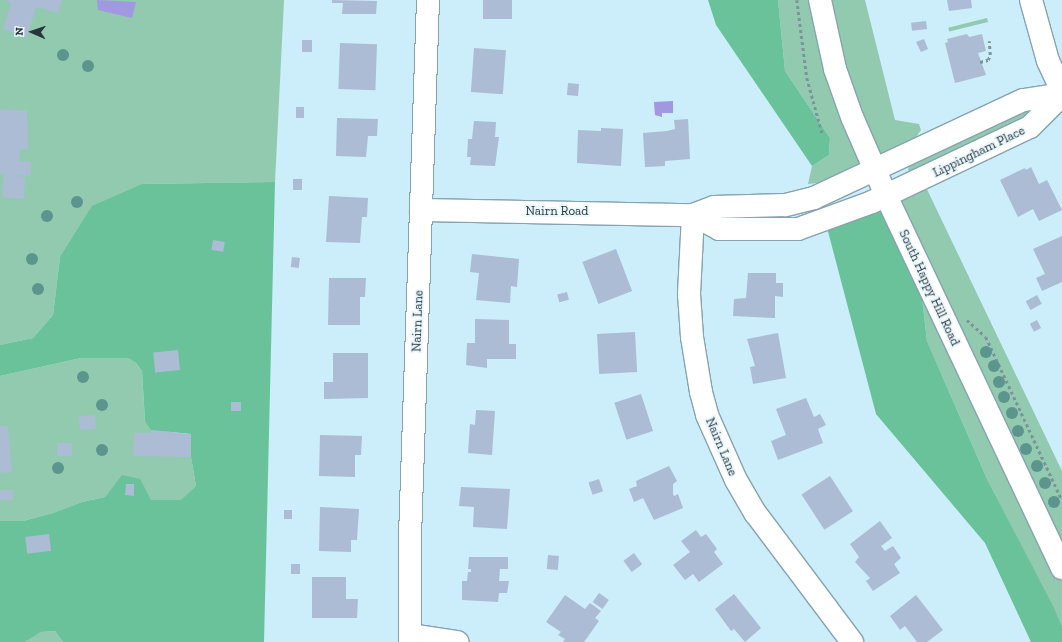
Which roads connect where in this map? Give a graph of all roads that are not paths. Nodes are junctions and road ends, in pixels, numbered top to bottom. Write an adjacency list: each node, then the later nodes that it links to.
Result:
1 (428, 0): 8 (street, Nairn Lane)
2 (820, 0): 6 (street, South Happy Hill Road)
3 (1031, 0): 4 (street)
4 (1062, 91)
5 (1062, 94): 6 (street, Lippingham Place); 7 (street, Lippingham Place)
6 (875, 170): 7 (street, South Happy Hill Road); 9 (street, Nairn Road)
7 (886, 195): 9 (street, Nairn Road); 10 (street, South Happy Hill Road)
8 (421, 210): 9 (street, Nairn Road); 11 (street, Nairn Lane)
9 (693, 215): 13 (street, Nairn Lane)
10 (1062, 568)
11 (410, 639): 12 (street)
12 (458, 642)
13 (852, 642)

